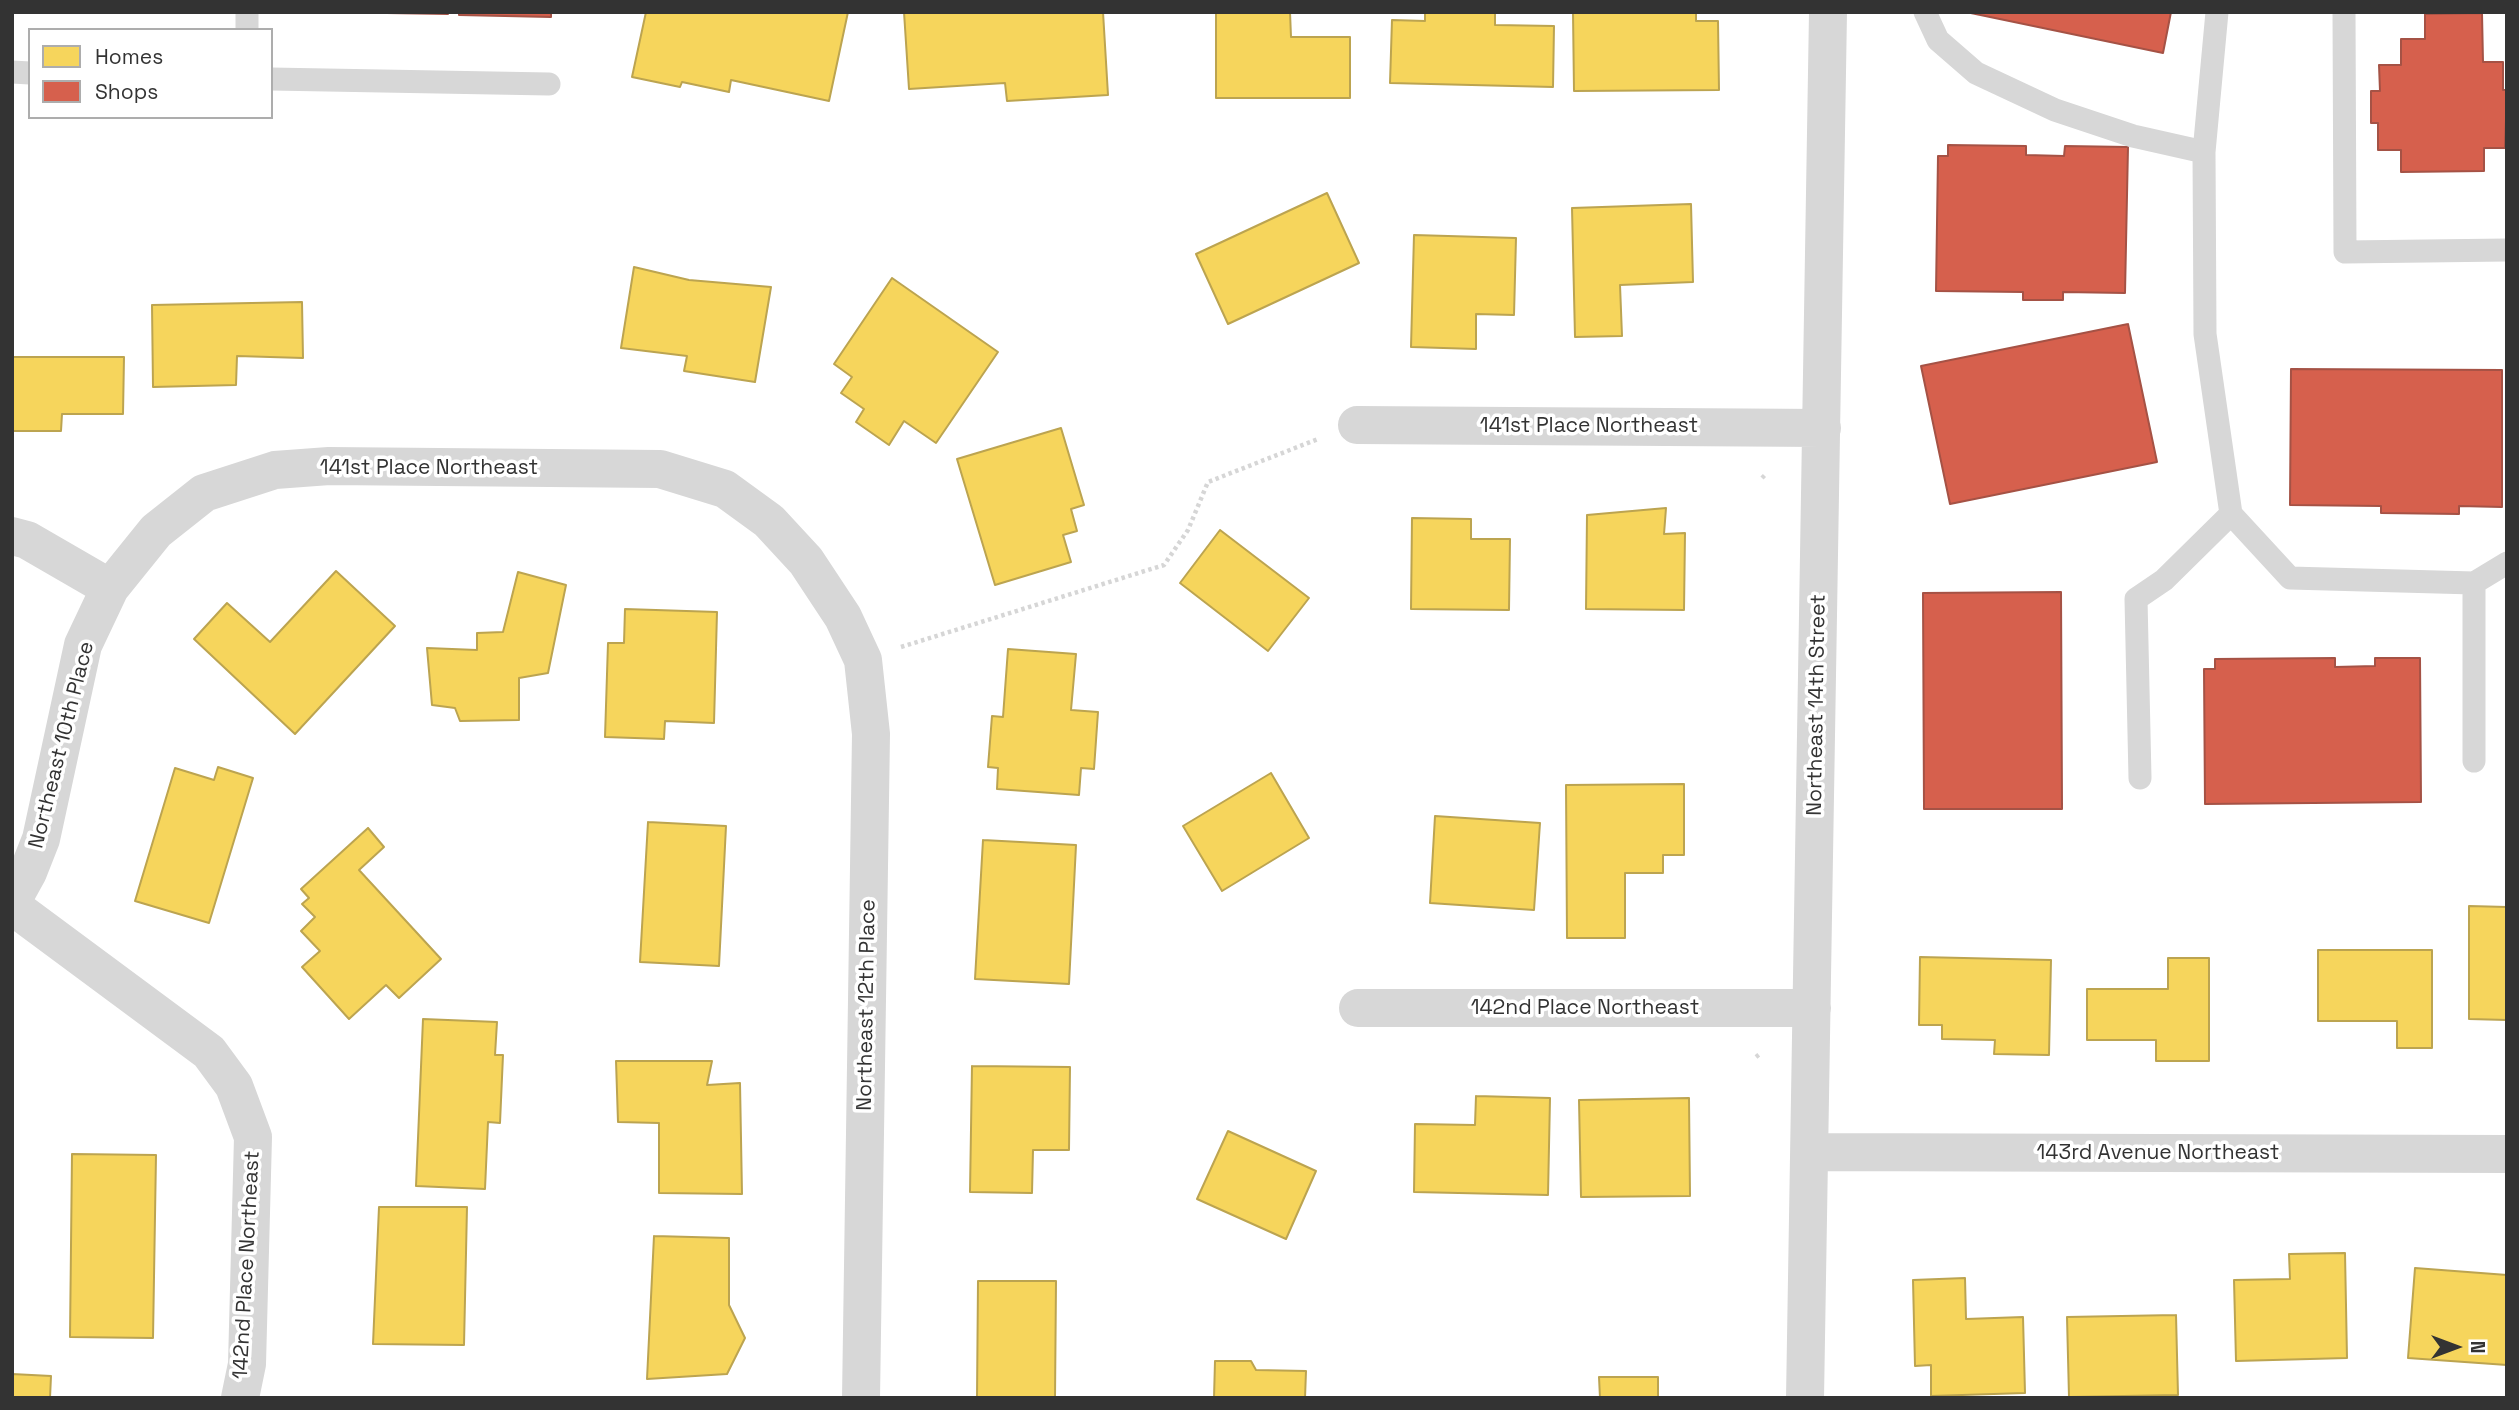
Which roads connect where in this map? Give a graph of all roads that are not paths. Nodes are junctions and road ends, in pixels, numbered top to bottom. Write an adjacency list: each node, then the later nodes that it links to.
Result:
1 (1828, 12): 10 (street, Northeast 14th Street)
2 (1924, 12): 7 (lane)
3 (2217, 12): 7 (lane)
4 (2344, 12): 8 (lane)
5 (273, 79): 6 (lane)
6 (549, 84)
7 (2204, 152): 11 (lane)
8 (2507, 250)
9 (1357, 425): 10 (street, 141st Place Northeast)
10 (1822, 428): 21 (street, Northeast 14th Street)
11 (2231, 514): 14 (lane); 18 (lane)
12 (12, 536): 15 (street)
13 (2507, 563): 14 (lane)
14 (2474, 583): 17 (lane)
15 (110, 588): 16 (street, 141st Place Northeast); 19 (street, Northeast 10th Place)
16 (843, 617): 25 (street, Northeast 12th Place)
17 (2474, 761)
18 (2140, 778)
19 (12, 903): 24 (street, 142nd Place Northeast)
20 (1358, 1008): 21 (street, 142nd Place Northeast)
21 (1812, 1008): 22 (street, Northeast 14th Street)
22 (1810, 1152): 23 (street, 143rd Avenue Northeast); 26 (street, Northeast 14th Street)
23 (2507, 1154)
24 (240, 1398)
25 (861, 1398)
26 (1805, 1398)

